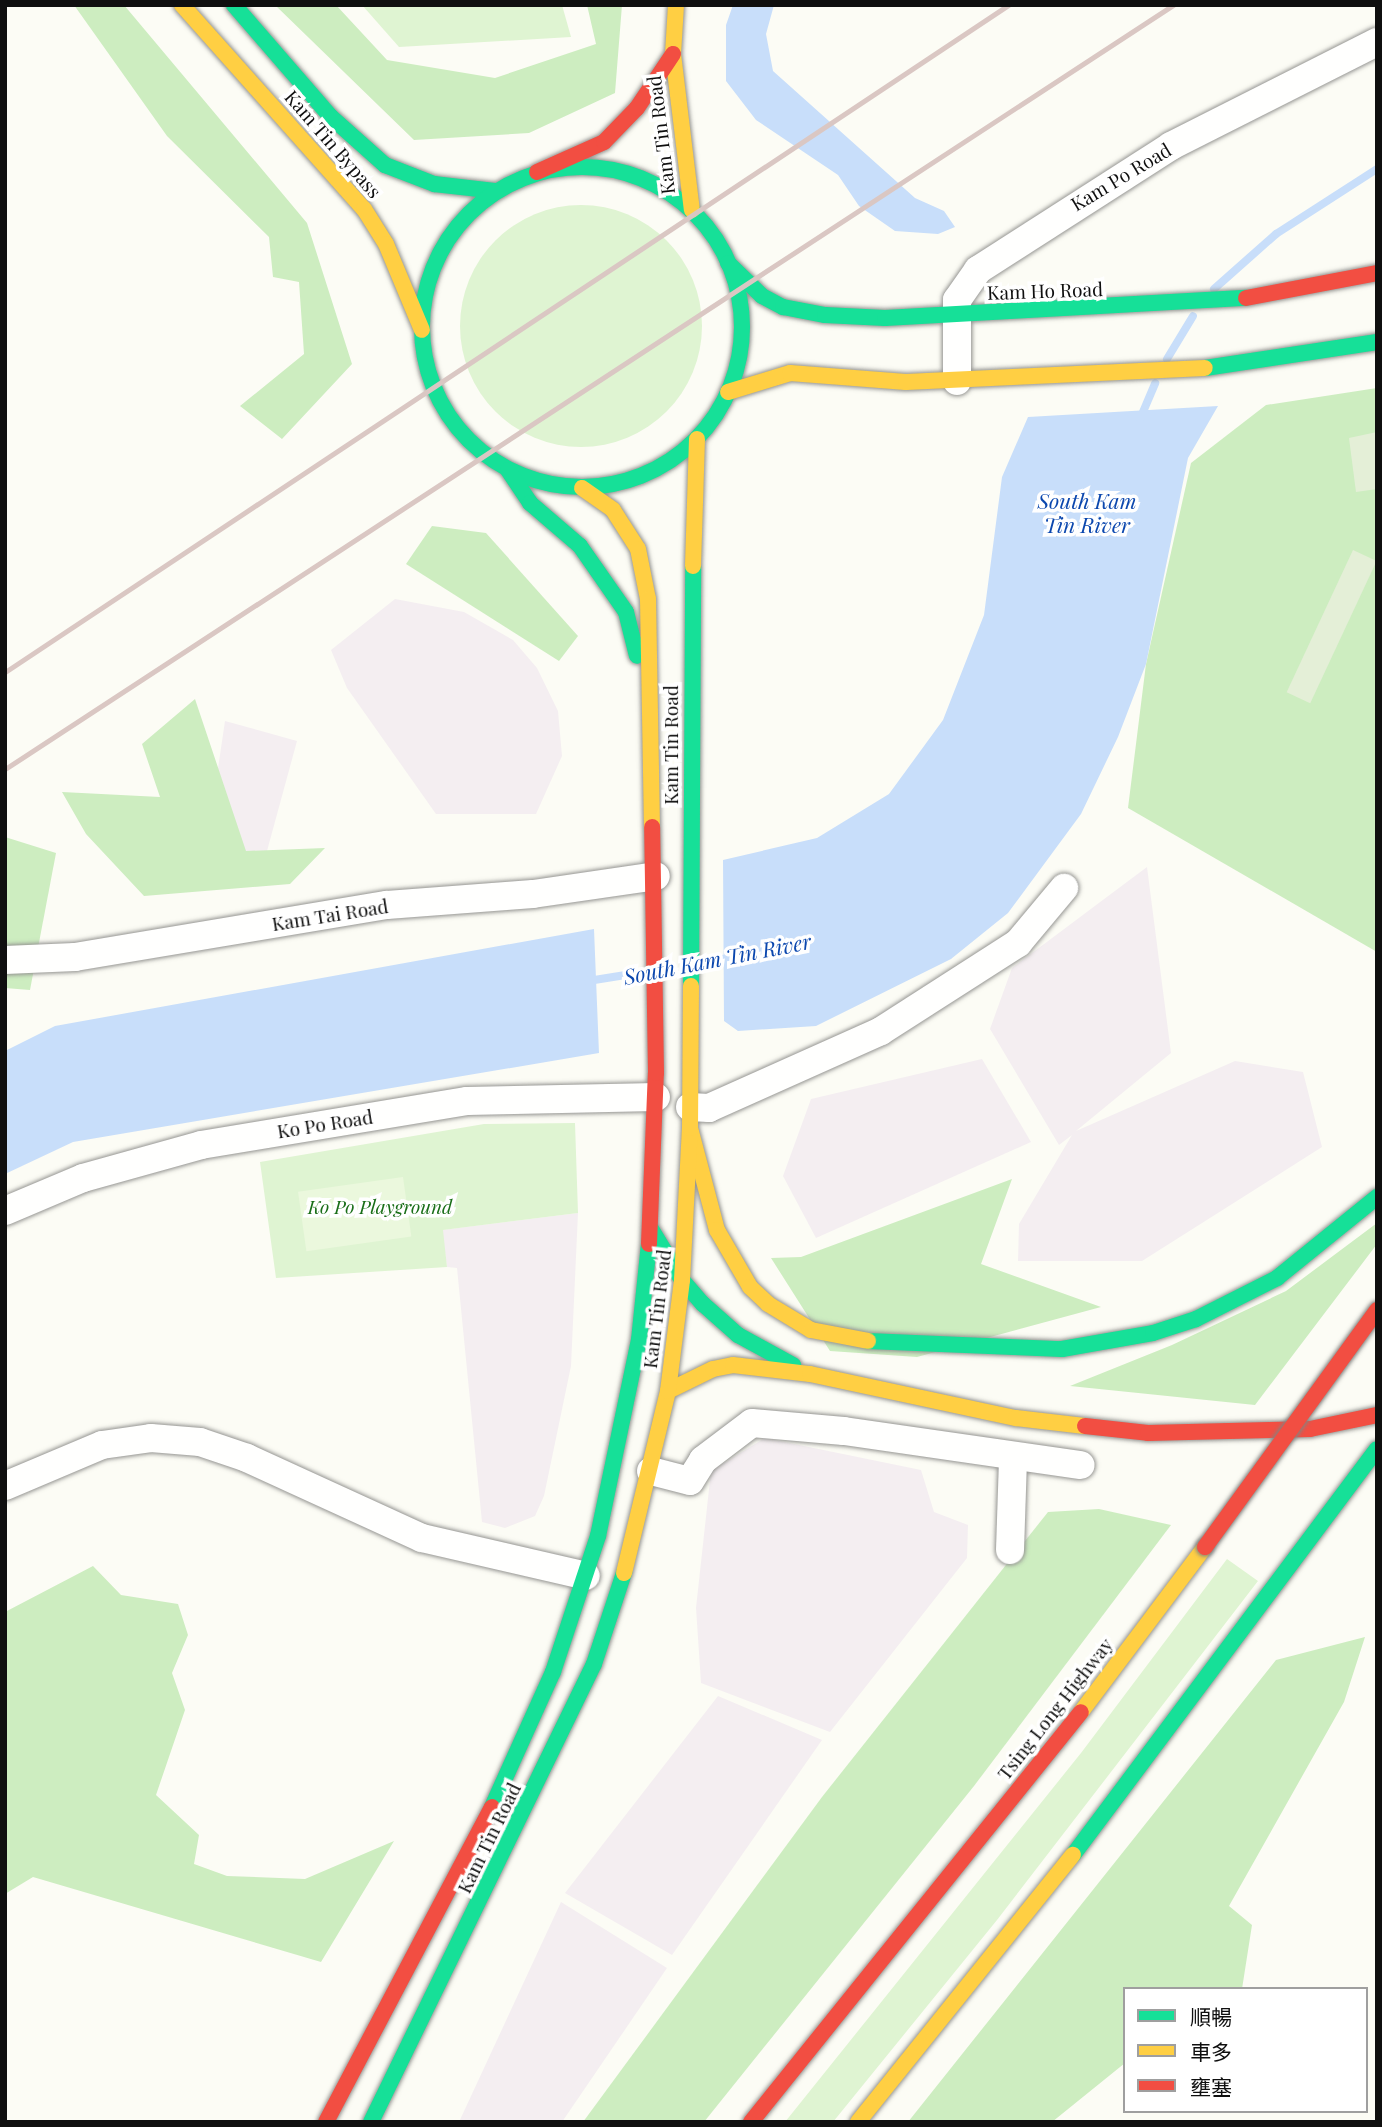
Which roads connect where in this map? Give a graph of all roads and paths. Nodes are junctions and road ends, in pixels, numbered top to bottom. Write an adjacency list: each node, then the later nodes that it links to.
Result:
1 (182, 5): 12 (main road, Kam Tin Bypass)
2 (234, 5): 7 (main road, Kam Tin Bypass)
3 (676, 5): 5 (main road, Kam Tin Road)
4 (1377, 42): 11 (street, Kam Po Road)
5 (673, 54): 6 (main road, Kam Tin Road); 8 (main road, Kam Tin Road)
6 (537, 172): 7 (main road, Kam Tin Road); 8 (main road, Kam Tin Road)
7 (495, 191): 12 (main road, Kam Tin Road)
8 (692, 210): 9 (main road, Kam Tin Road)
9 (729, 263): 11 (main road, Kam Ho Road); 15 (main road, Kam Tin Road)
10 (1377, 273): 11 (main road, Kam Ho Road)
11 (955, 315): 14 (street, Kam Po Road)
12 (422, 330): 17 (main road, Kam Tin Road)
13 (1377, 342): 14 (main road)
14 (957, 381): 15 (main road)
15 (728, 392): 16 (main road, Kam Tin Road)
16 (697, 439): 18 (main road, Kam Tin Road); 24 (main road, Kam Tin Road)
17 (508, 470): 18 (main road, Kam Tin Road); 19 (main road)
18 (582, 488): 19 (main road, Kam Tin Road)
19 (654, 732): 20 (main road, Kam Tin Road)
20 (656, 884): 22 (street, Kam Tai Road); 23 (main road, Kam Tin Road)
21 (1064, 888): 24 (street)
22 (5, 960)
23 (656, 1085): 26 (street, Ko Po Road); 27 (main road, Kam Tin Road)
24 (690, 1118): 25 (main road); 28 (main road, Kam Tin Road)
25 (1377, 1197)
26 (5, 1211)
27 (651, 1229): 28 (main road); 39 (main road, Kam Tin Road)
28 (682, 1280): 30 (main road); 31 (main road, Kam Tin Road)
29 (1377, 1310): 42 (main road, Tsing Long Highway, bridge)
30 (810, 1374): 31 (main road); 32 (main road)
31 (668, 1391): 36 (main road, Kam Tin Road)
32 (1377, 1415)
33 (1377, 1449): 43 (main road)
34 (1013, 1458): 35 (street); 36 (street); 38 (street)
35 (1081, 1465)
36 (651, 1471): 41 (main road, Kam Tin Road)
37 (5, 1486): 39 (street)
38 (1010, 1550)
39 (586, 1576): 40 (main road, Kam Tin Road)
40 (326, 2122)
41 (371, 2122)
42 (751, 2122)
43 (858, 2122)

